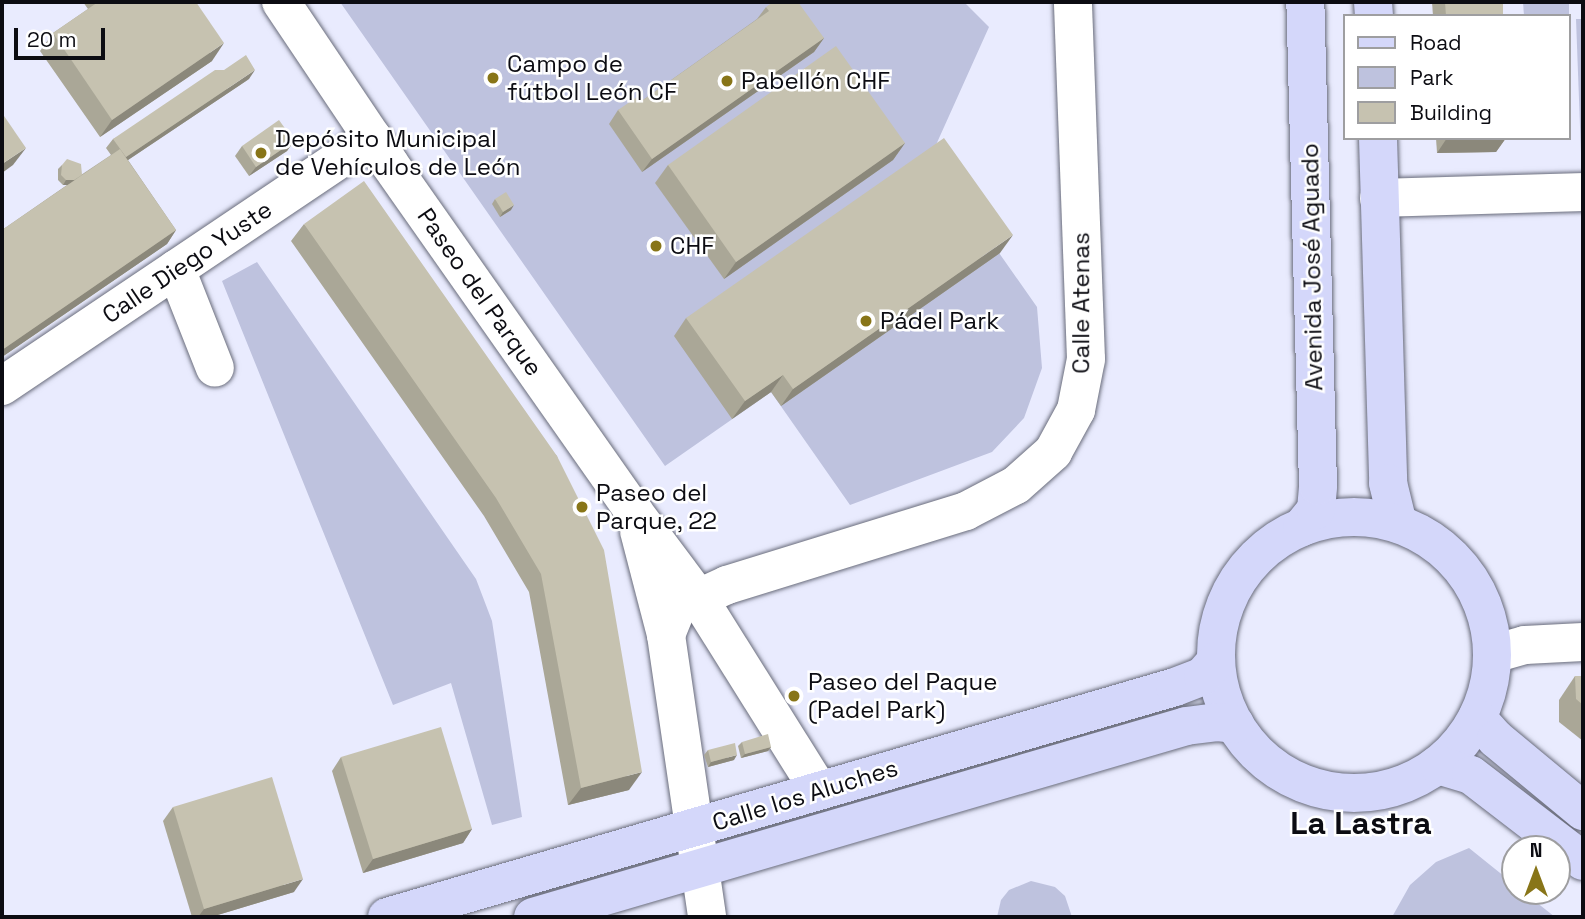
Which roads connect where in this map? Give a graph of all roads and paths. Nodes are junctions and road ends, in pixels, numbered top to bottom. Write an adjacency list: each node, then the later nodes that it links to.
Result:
1 (281, 2): 4 (street, Paseo del Parque)
2 (1073, 2): 14 (street, Calle Atenas)
3 (1305, 2): 13 (main road, Avenida José Aguado)
4 (372, 137): 8 (street, Calle Diego Yuste); 11 (street, Paseo del Parque)
5 (1378, 140): 7 (main road)
6 (1583, 192): 7 (street)
7 (1379, 198): 12 (main road)
8 (176, 269): 9 (street); 10 (street, Calle Diego Yuste)
9 (215, 368)
10 (2, 386)
11 (634, 512): 14 (street, Paseo del Parque); 15 (street, Paseo del Parque)
12 (1398, 524): 13 (main road); 17 (main road)
13 (1302, 527): 18 (main road)
14 (699, 599): 15 (street, Calle Atenas); 20 (street, Paseo del Parque)
15 (666, 635): 19 (street, Paseo del Parque)
16 (1583, 642): 17 (street)
17 (1493, 654): 21 (main road)
18 (1216, 661): 22 (main road); 24 (main road, Calle los Aluches)
19 (672, 673): 20 (street); 26 (street, Paseo del Parque)
20 (748, 678): 24 (street, Paseo del Parque)
21 (1477, 718): 23 (main road); 25 (main road)
22 (1235, 724): 23 (main road); 28 (main road, Calle los Aluches)
23 (1438, 765): 27 (main road)
24 (819, 790): 26 (main road, Calle los Aluches)
25 (1583, 811)
26 (695, 828): 28 (street, Paseo del Parque); 29 (main road, Calle los Aluches)
27 (1583, 862)
28 (700, 869): 30 (main road, Calle los Aluches); 31 (street, Paseo del Parque)
29 (387, 917)
30 (533, 917)
31 (706, 917)

